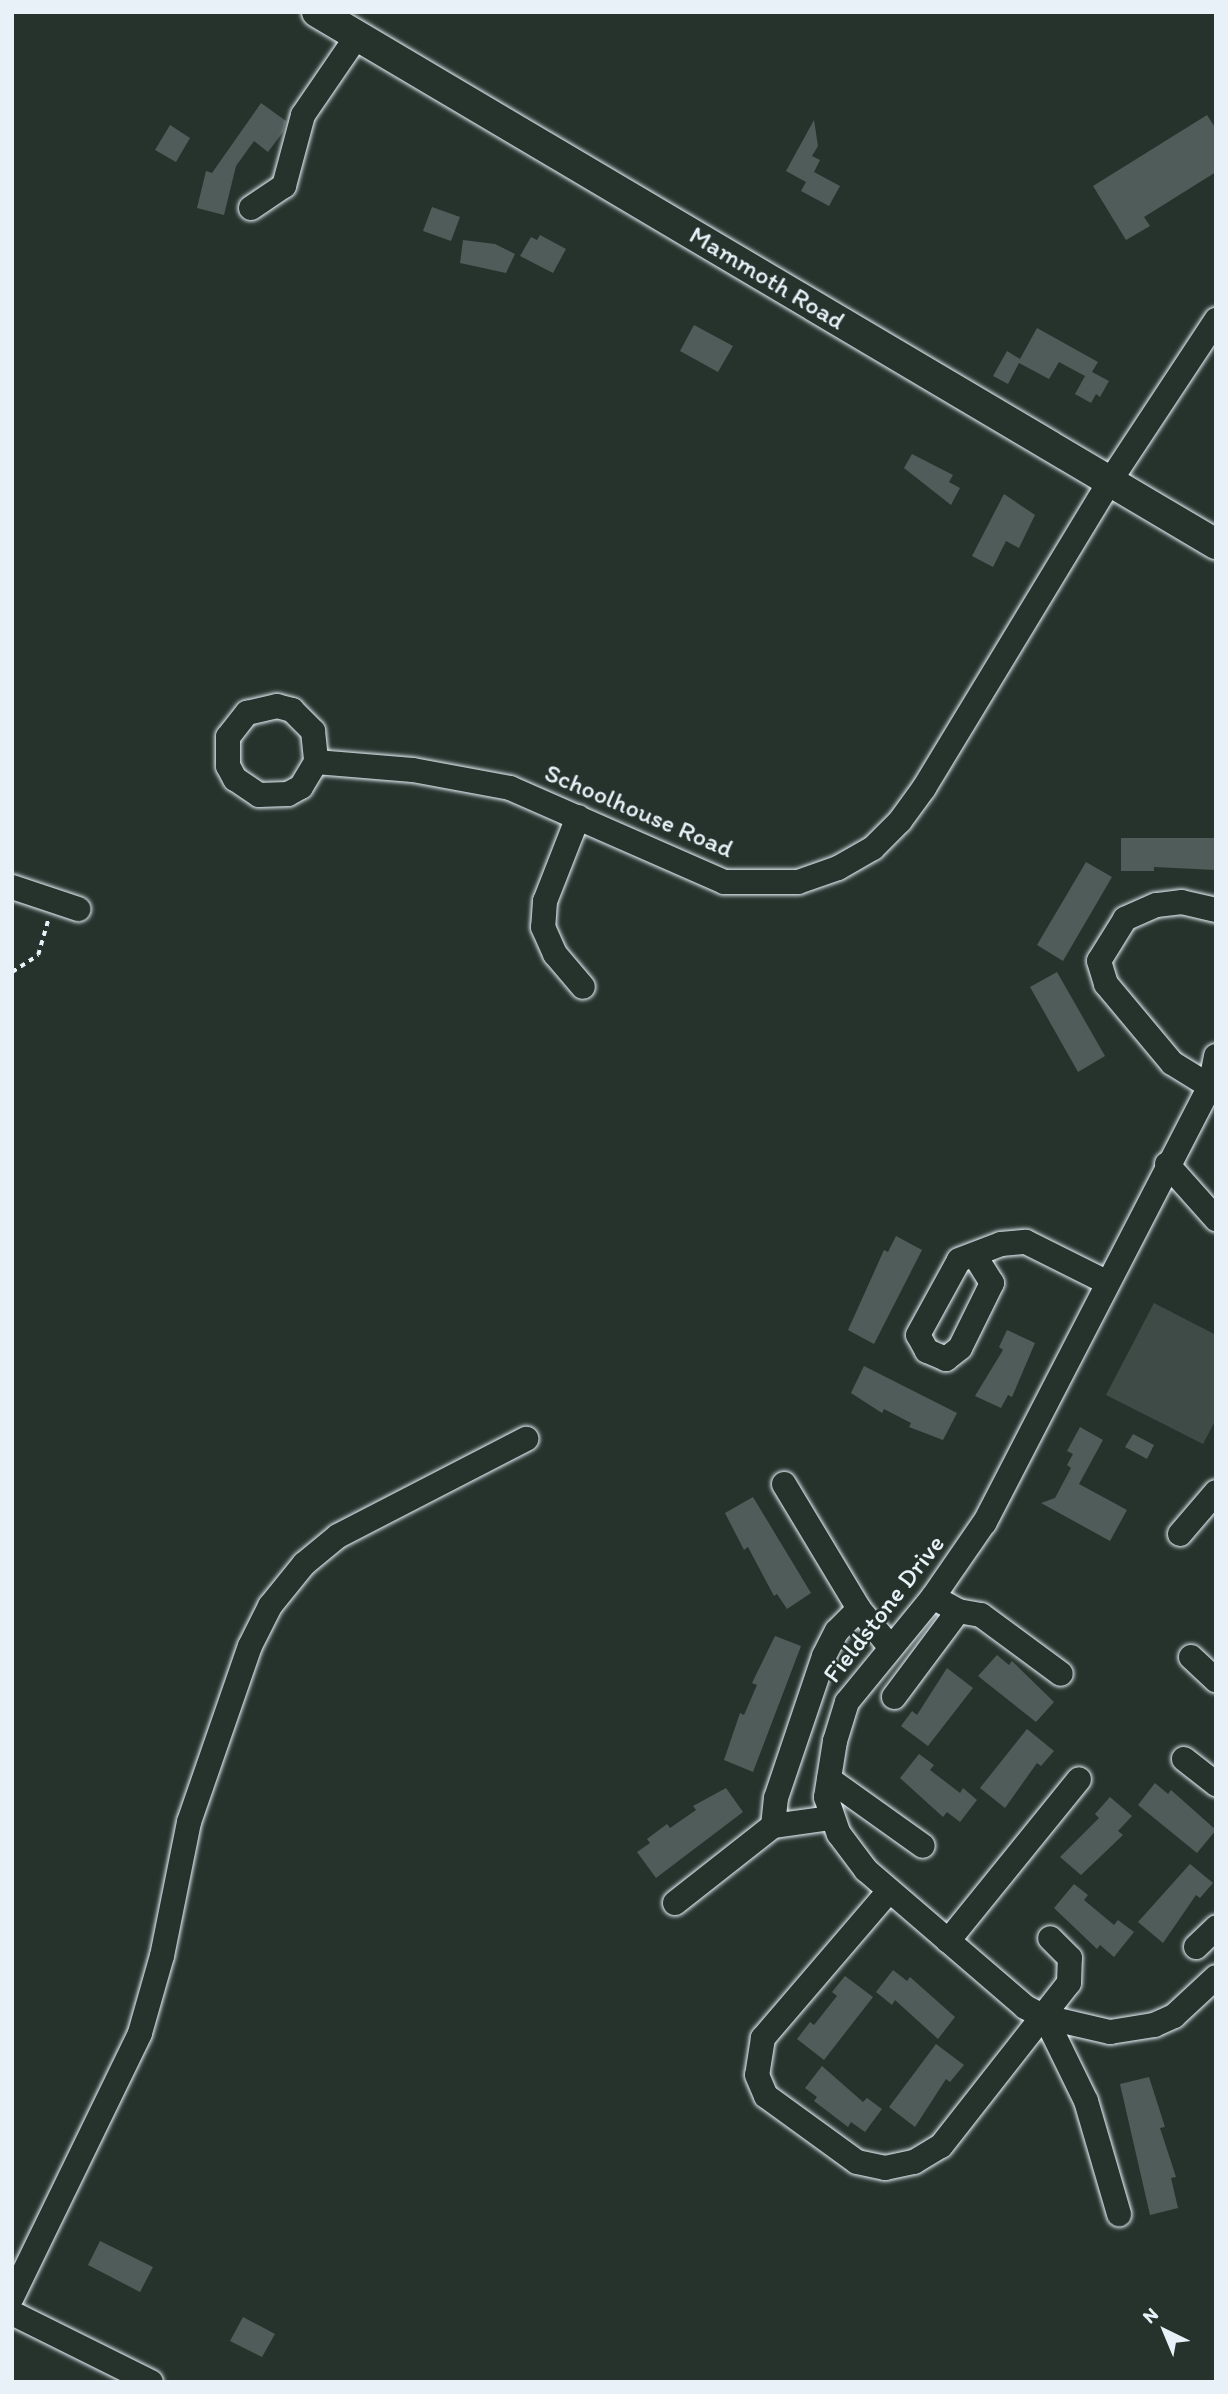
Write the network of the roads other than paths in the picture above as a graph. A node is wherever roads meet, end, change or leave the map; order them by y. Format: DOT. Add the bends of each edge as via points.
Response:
graph roads {
  1 [pos="317,12"];
  2 [pos="357,36"];
  3 [pos="251,208"];
  4 [pos="1216,320"];
  5 [pos="1110,481"];
  6 [pos="1216,544"];
  7 [pos="316,762"];
  8 [pos="578,817"];
  9 [pos="12,887"];
  10 [pos="78,909"];
  11 [pos="1216,910"];
  12 [pos="583,987"];
  13 [pos="1216,1056"];
  14 [pos="1214,1086"];
  15 [pos="1167,1164"];
  16 [pos="1216,1219"];
  17 [pos="975,1256"];
  18 [pos="1106,1282"];
  19 [pos="526,1439"];
  20 [pos="784,1484"];
  21 [pos="1216,1492"];
  22 [pos="1180,1534"];
  23 [pos="933,1597"];
  24 [pos="859,1609"];
  25 [pos="958,1611"];
  26 [pos="891,1648"];
  27 [pos="1191,1657"];
  28 [pos="1061,1674"];
  29 [pos="1216,1680"];
  30 [pos="894,1697"];
  31 [pos="1184,1759"];
  32 [pos="829,1779"];
  33 [pos="1079,1779"];
  34 [pos="1216,1784"];
  35 [pos="831,1818"];
  36 [pos="773,1826"];
  37 [pos="923,1846"];
  38 [pos="889,1891"];
  39 [pos="675,1903"];
  40 [pos="1216,1928"];
  41 [pos="1050,1938"];
  42 [pos="948,1941"];
  43 [pos="1196,1947"];
  44 [pos="1216,1977"];
  45 [pos="1045,2018"];
  46 [pos="1119,2214"];
  47 [pos="12,2297"];
  48 [pos="12,2314"];
  49 [pos="151,2382"];
  1 -- 2 [label="main road, Mammoth Road"];
  2 -- 3 [label="street" via="303,115 284,186"];
  2 -- 5 [label="main road, Mammoth Road"];
  4 -- 5 [label="street, Schoolhouse Road"];
  5 -- 6 [label="main road, Mammoth Road"];
  5 -- 8 [label="street, Schoolhouse Road" via="924,788 873,848 838,868 798,882 723,882"];
  7 -- 8 [label="street, Schoolhouse Road" via="474,780 510,788"];
  8 -- 12 [label="street" via="545,901 543,927 555,954"];
  9 -- 10 [label="street"];
  11 -- 14 [label="street" via="1182,902 1156,905 1125,919 1100,961 1106,984 1171,1063"];
  13 -- 14 [label="street, Fieldstone Drive"];
  14 -- 15 [label="street, Fieldstone Drive"];
  15 -- 16 [label="street"];
  15 -- 18 [label="street, Fieldstone Drive"];
  17 -- 18 [label="street" via="1001,1244 1026,1242"];
  18 -- 23 [label="street, Fieldstone Drive" via="984,1523"];
  19 -- 47 [label="street" via="338,1536 304,1564 270,1606 250,1646 188,1822 162,1956 140,2033"];
  20 -- 24 [label="street"];
  21 -- 22 [label="street"];
  23 -- 25 [label="street"];
  23 -- 26 [label="street, Fieldstone Drive"];
  24 -- 26 [label="street"];
  24 -- 36 [label="street" via="837,1631 824,1656 776,1798"];
  25 -- 28 [label="street" via="981,1615"];
  25 -- 30 [label="street"];
  26 -- 32 [label="street, Fieldstone Drive" via="847,1702"];
  27 -- 29 [label="street"];
  31 -- 34 [label="street"];
  32 -- 35 [label="street, Fieldstone Drive" via="826,1797"];
  32 -- 37 [label="street"];
  33 -- 42 [label="street"];
  35 -- 36 [label="street"];
  35 -- 38 [label="street, Fieldstone Drive" via="866,1870"];
  36 -- 39 [label="street"];
  38 -- 42 [label="street, Fieldstone Drive"];
  38 -- 45 [label="street" via="764,2038 757,2075 766,2096 857,2162 885,2168 914,2162 941,2146"];
  40 -- 43 [label="street"];
  41 -- 45 [label="street" via="1070,1958 1069,1983"];
  42 -- 45 [label="street, Fieldstone Drive"];
  44 -- 45 [label="street, Fieldstone Drive" via="1174,2015 1154,2025 1110,2032"];
  45 -- 46 [label="street" via="1086,2101"];
  48 -- 49 [label="street"];
}
